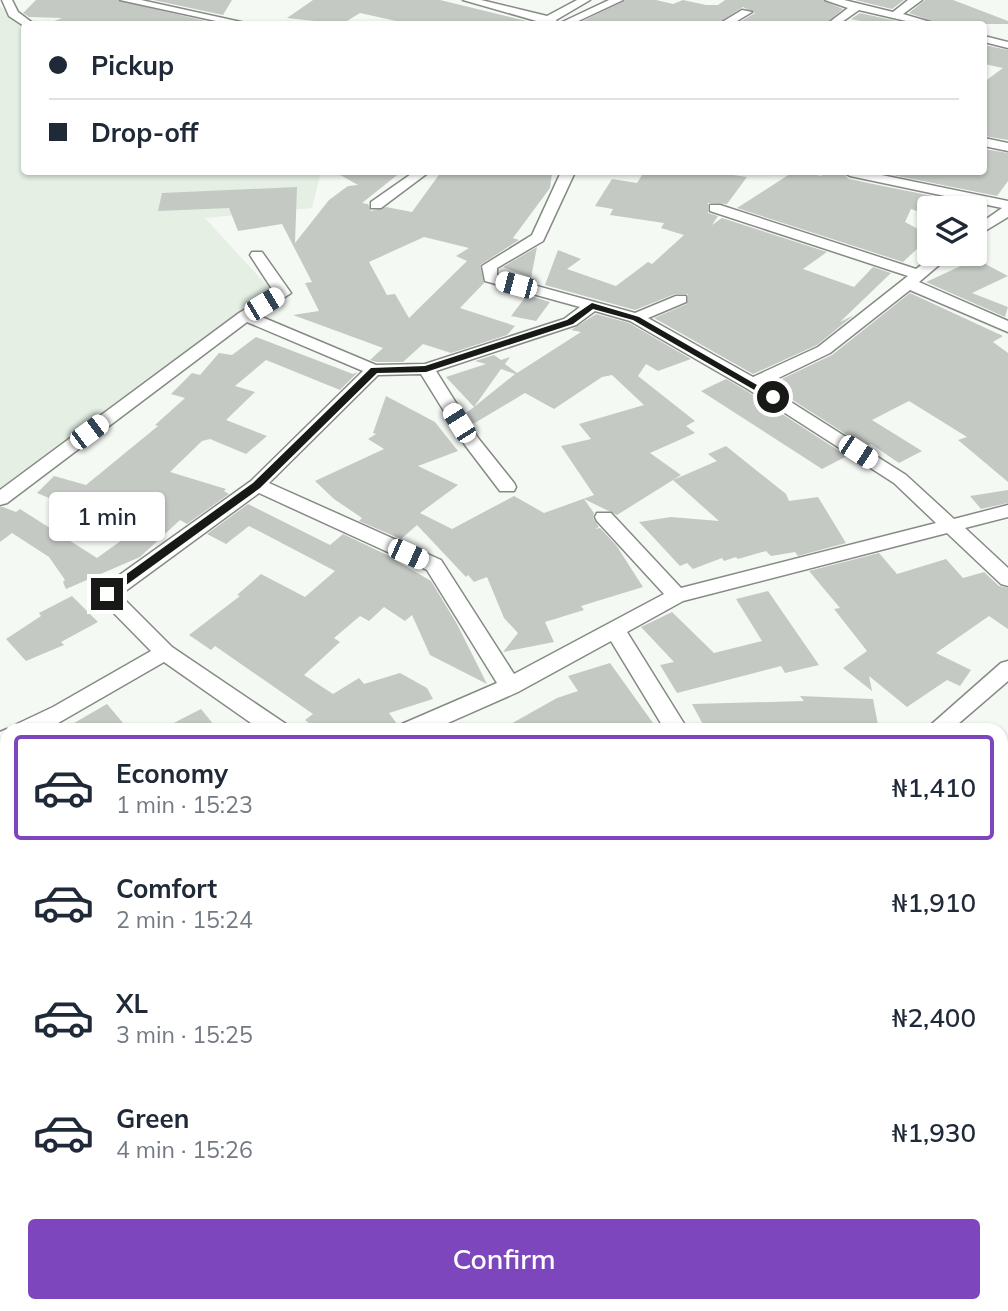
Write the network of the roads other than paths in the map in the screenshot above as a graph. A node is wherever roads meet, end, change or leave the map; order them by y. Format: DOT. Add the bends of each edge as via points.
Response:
graph roads {
  1 [pos="7,0"];
  2 [pos="125,0"];
  3 [pos="468,0"];
  4 [pos="584,0"];
  5 [pos="830,0"];
  6 [pos="917,0"];
  7 [pos="611,1"];
  8 [pos="858,6"];
  9 [pos="746,12"];
  10 [pos="896,15"];
  11 [pos="581,19"];
  12 [pos="24,21"];
  13 [pos="229,21"];
  14 [pos="547,21"];
  15 [pos="552,21"];
  16 [pos="574,21"];
  17 [pos="590,21"];
  18 [pos="730,21"];
  19 [pos="836,21"];
  20 [pos="919,21"];
  21 [pos="987,40"];
  22 [pos="1008,45"];
  23 [pos="987,143"];
  24 [pos="1008,147"];
  25 [pos="418,175"];
  26 [pos="567,175"];
  27 [pos="862,175"];
  28 [pos="376,205"];
  29 [pos="715,208"];
  30 [pos="1006,211"];
  31 [pos="987,224"];
  32 [pos="257,255"];
  33 [pos="929,266"];
  34 [pos="911,279"];
  35 [pos="681,299"];
  36 [pos="592,306"];
  37 [pos="245,316"];
  38 [pos="636,318"];
  39 [pos="1008,327"];
  40 [pos="426,369"];
  41 [pos="374,370"];
  42 [pos="752,384"];
  43 [pos="257,485"];
  44 [pos="507,487"];
  45 [pos="0,499"];
  46 [pos="1008,511"];
  47 [pos="604,517"];
  48 [pos="954,526"];
  49 [pos="1008,579"];
  50 [pos="677,596"];
  51 [pos="614,629"];
  52 [pos="165,652"];
  53 [pos="1008,669"];
  54 [pos="510,686"];
  55 [pos="39,723"];
  56 [pos="268,723"];
  57 [pos="426,723"];
  58 [pos="673,723"];
  59 [pos="944,723"];
  1 -- 12 [label="street" via="13,14"];
  2 -- 13 [label="street"];
  3 -- 14 [label="street"];
  4 -- 15 [label="street"];
  5 -- 8 [label="street"];
  6 -- 10 [label="street"];
  7 -- 11 [label="street"];
  8 -- 10 [label="street"];
  8 -- 19 [label="street"];
  9 -- 18 [label="street"];
  10 -- 20 [label="street"];
  11 -- 16 [label="street"];
  11 -- 17 [label="street"];
  21 -- 22 [label="street"];
  23 -- 24 [label="street"];
  25 -- 28 [label="street"];
  26 -- 36 [label="street" via="538,238 489,266 490,278"];
  27 -- 30 [label="street"];
  29 -- 34 [label="street"];
  30 -- 31 [label="street"];
  32 -- 37 [label="street" via="283,293"];
  33 -- 34 [label="street"];
  34 -- 39 [label="street"];
  34 -- 42 [label="street" via="824,350"];
  35 -- 38 [label="street"];
  36 -- 38 [label="street"];
  36 -- 40 [label="street" via="570,322"];
  37 -- 41 [label="street"];
  37 -- 45 [label="street"];
  38 -- 42 [label="street"];
  40 -- 41 [label="street"];
  40 -- 44 [label="street" via="471,441"];
  41 -- 43 [label="street"];
  42 -- 48 [label="street" via="900,479"];
  43 -- 52 [label="street" via="107,594"];
  43 -- 54 [label="street" via="434,565"];
  46 -- 48 [label="street"];
  47 -- 50 [label="street"];
  48 -- 49 [label="street"];
  48 -- 50 [label="street"];
  50 -- 51 [label="street"];
  51 -- 54 [label="street"];
  51 -- 58 [label="street"];
  52 -- 55 [label="street"];
  52 -- 56 [label="street"];
  53 -- 59 [label="street"];
  54 -- 57 [label="street"];
}
